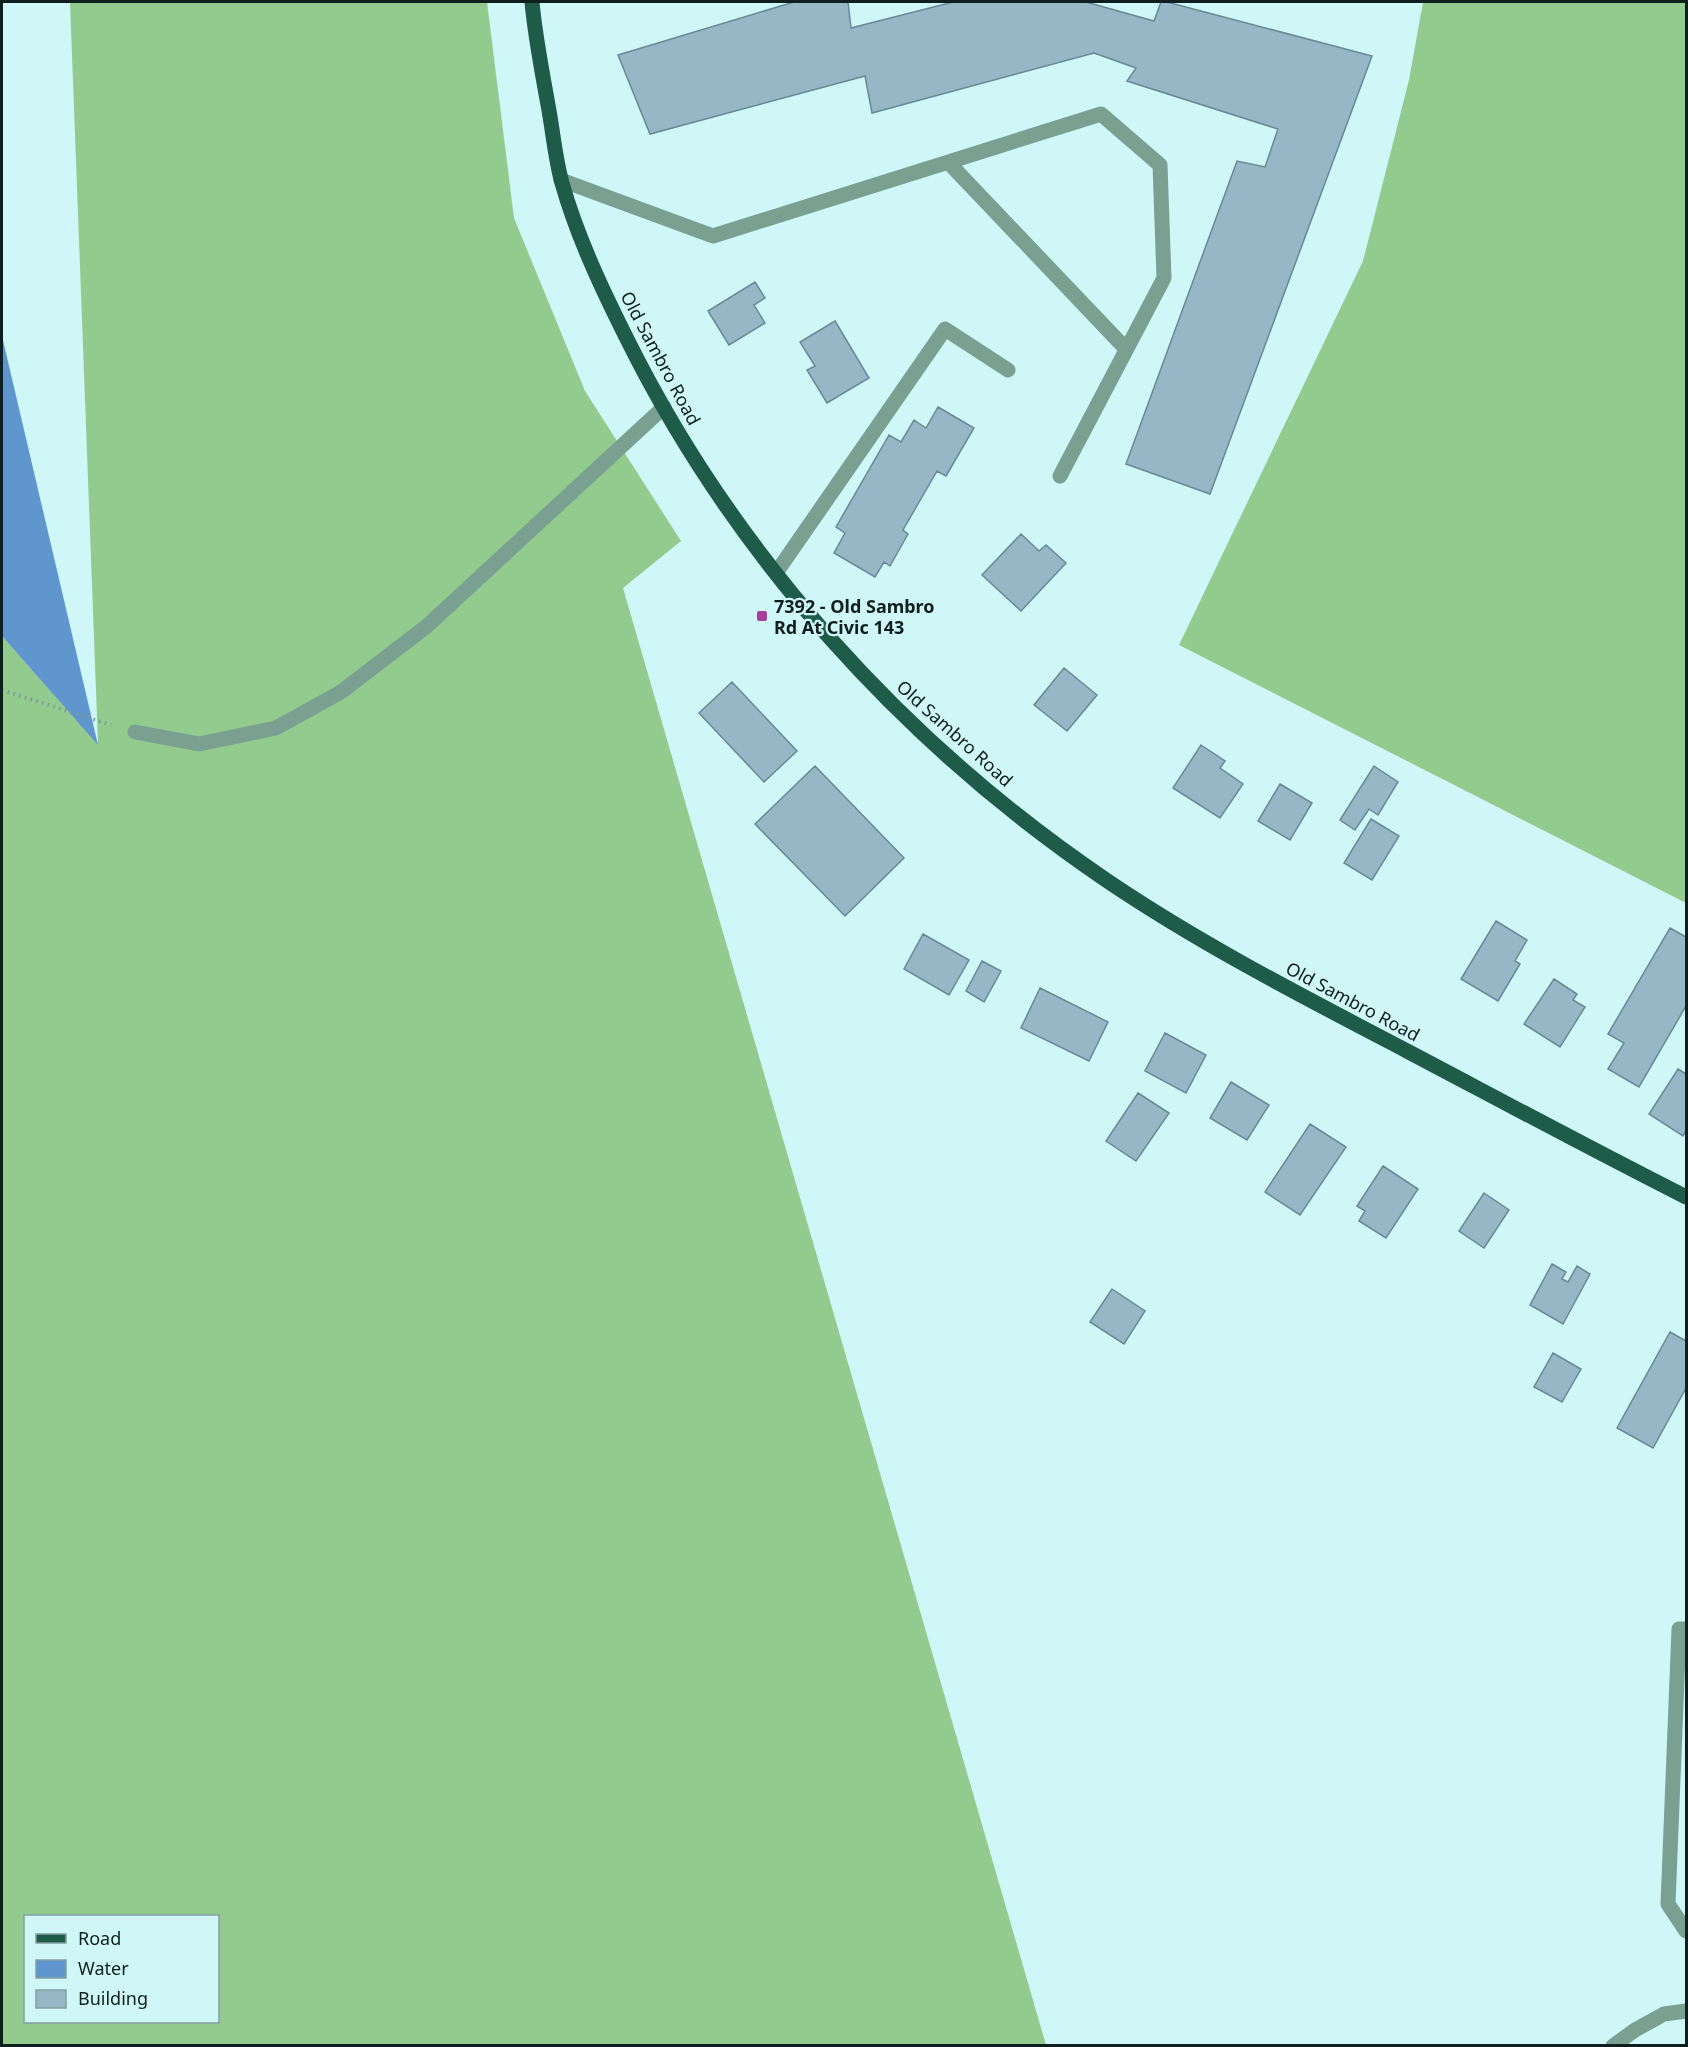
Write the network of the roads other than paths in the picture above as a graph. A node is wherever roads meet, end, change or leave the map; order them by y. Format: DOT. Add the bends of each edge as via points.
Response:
graph roads {
  1 [pos="532,2"];
  2 [pos="948,162"];
  3 [pos="561,180"];
  4 [pos="1126,349"];
  5 [pos="1008,370"];
  6 [pos="664,407"];
  7 [pos="1060,476"];
  8 [pos="776,573"];
  9 [pos="135,732"];
  10 [pos="1686,1197"];
  11 [pos="1686,1629"];
  12 [pos="1686,1931"];
  13 [pos="1686,2011"];
  14 [pos="1613,2046"];
  1 -- 3 [label="main road, Old Sambro Road"];
  2 -- 3 [label="lane" via="713,236"];
  2 -- 4 [label="lane"];
  2 -- 4 [label="lane" via="1101,114 1160,165 1164,278"];
  3 -- 6 [label="main road, Old Sambro Road" via="606,298"];
  4 -- 7 [label="lane"];
  5 -- 8 [label="lane" via="945,329"];
  6 -- 8 [label="main road, Old Sambro Road" via="715,490"];
  6 -- 9 [label="lane" via="427,626 341,692 276,728 199,744"];
  8 -- 10 [label="main road, Old Sambro Road" via="851,662 903,714 965,771 1107,880 1176,925 1291,990"];
  11 -- 12 [label="lane" via="1679,1629 1668,1904"];
  13 -- 14 [label="lane" via="1664,2014"];
}
